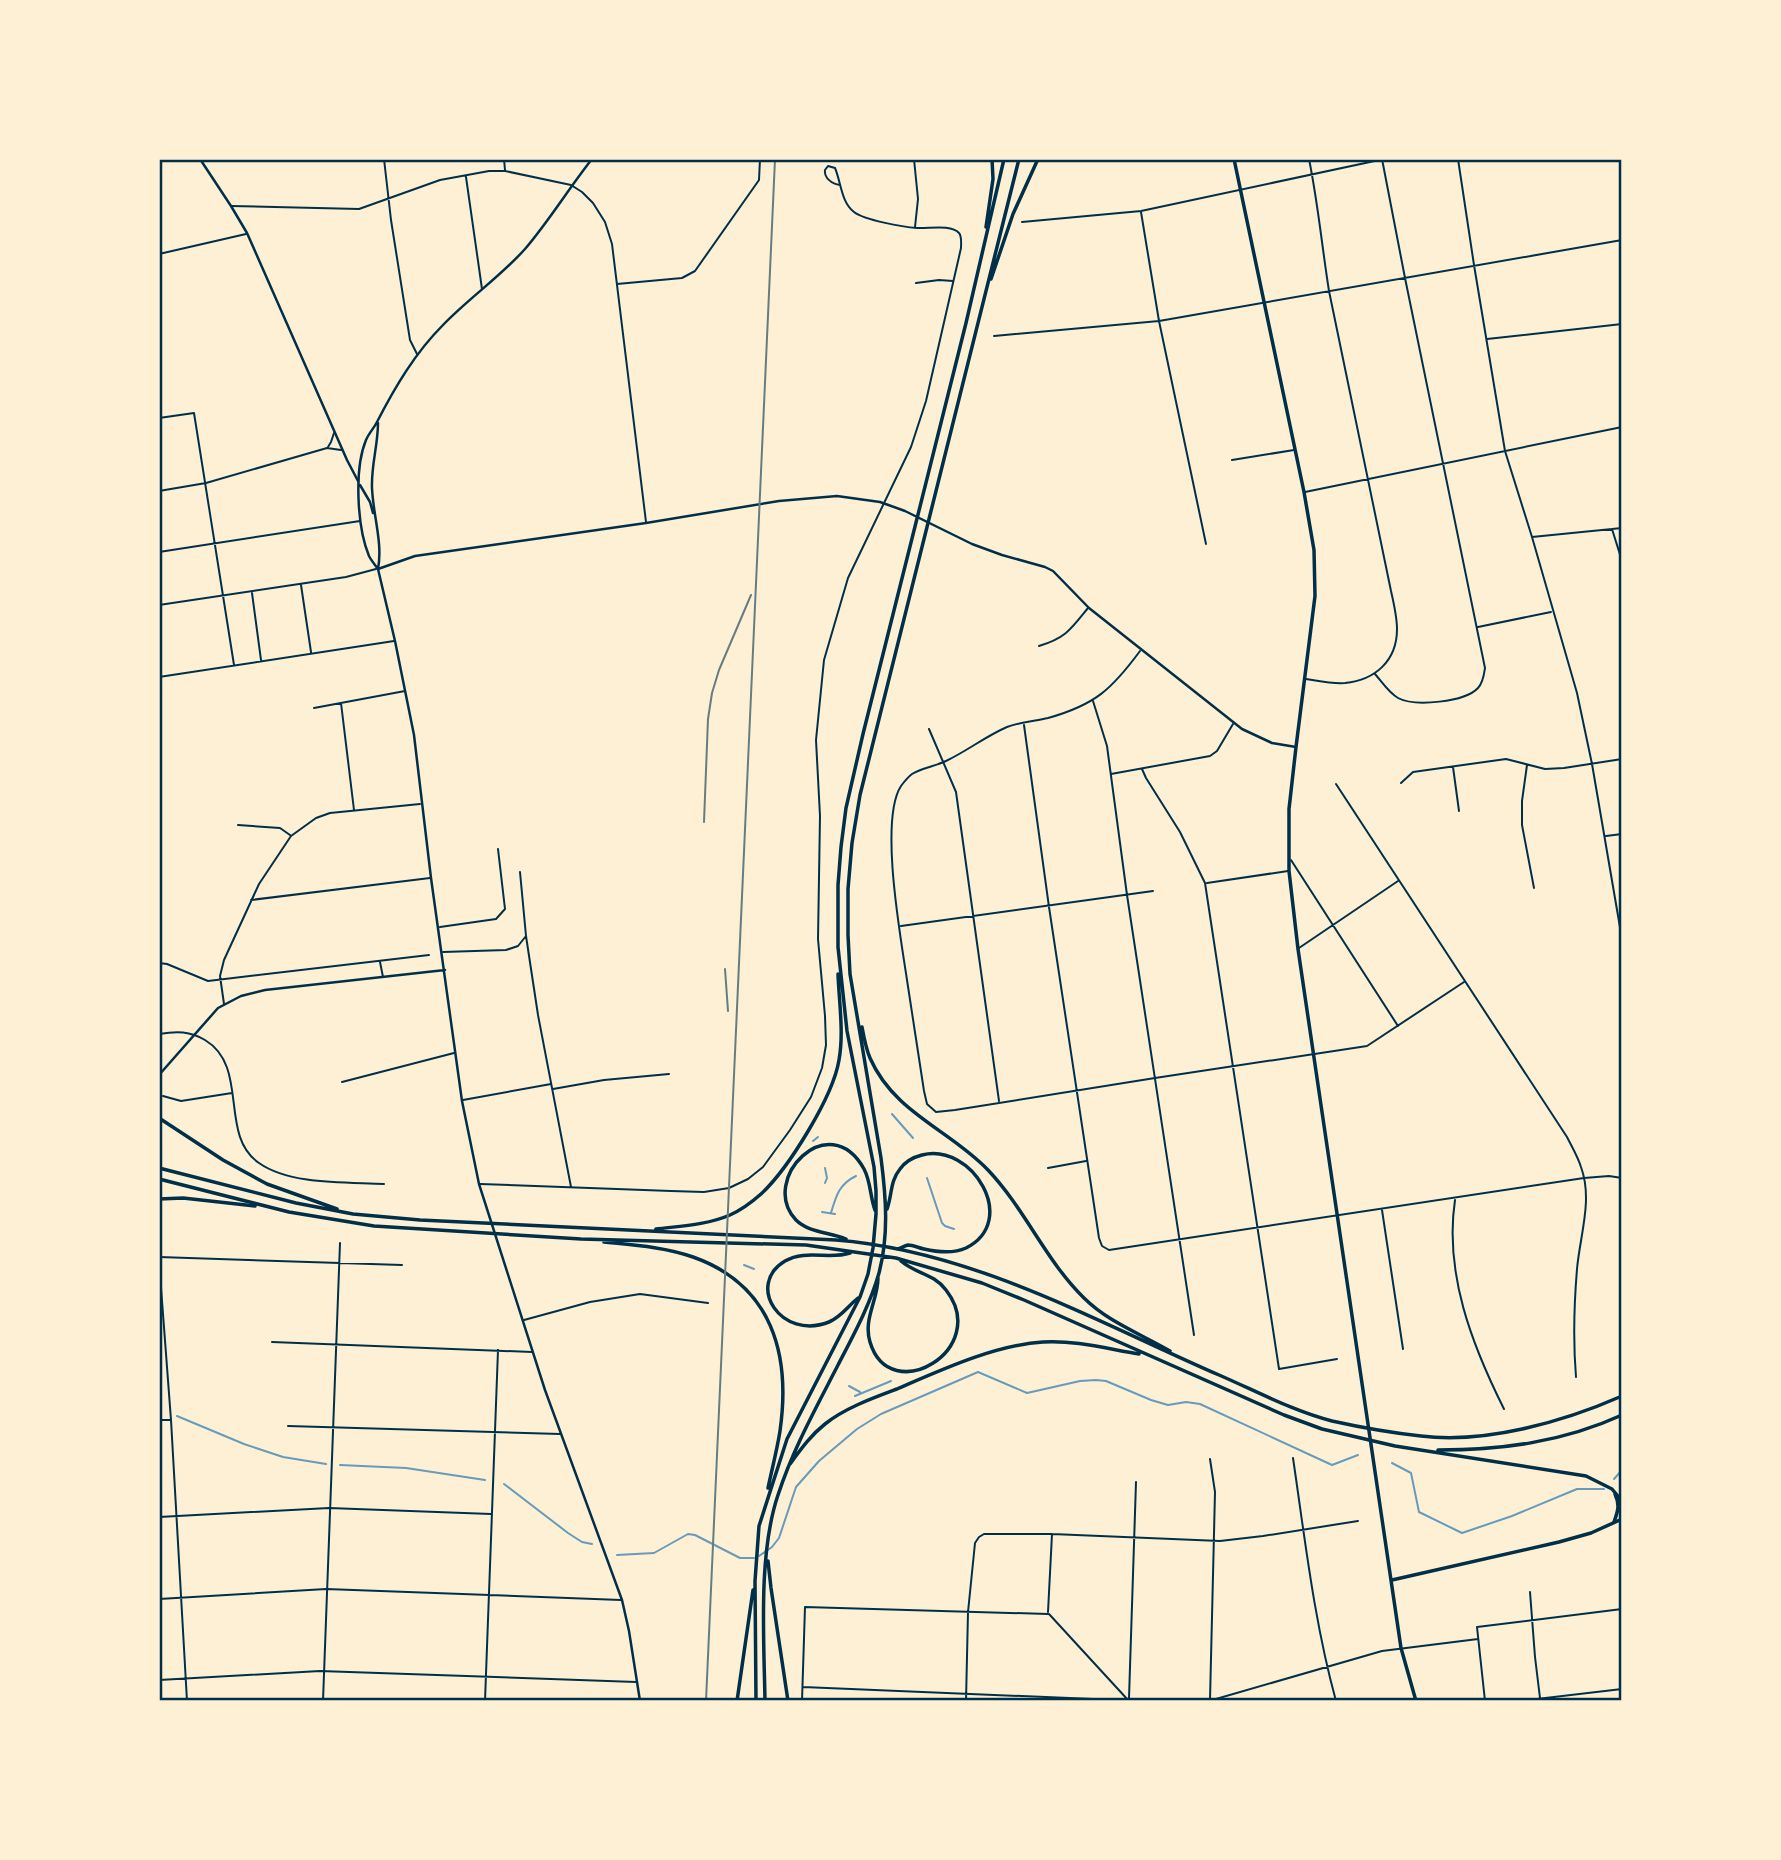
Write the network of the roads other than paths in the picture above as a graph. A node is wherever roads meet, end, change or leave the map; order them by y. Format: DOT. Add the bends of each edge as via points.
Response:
graph roads {
  1 [pos="200,159"];
  2 [pos="384,159"];
  3 [pos="504,159"];
  4 [pos="592,159"];
  5 [pos="760,159"];
  6 [pos="914,159"];
  7 [pos="992,159"];
  8 [pos="1004,159"];
  9 [pos="1019,159"];
  10 [pos="1038,159"];
  11 [pos="1234,159"];
  12 [pos="1309,159"];
  13 [pos="1383,159"];
  14 [pos="1458,159"];
  15 [pos="505,172"];
  16 [pos="1312,174"];
  17 [pos="466,175"];
  18 [pos="571,184"];
  19 [pos="840,185"];
  20 [pos="1241,190"];
  21 [pos="389,198"];
  22 [pos="231,206"];
  23 [pos="1141,211"];
  24 [pos="1022,222"];
  25 [pos="915,228"];
  26 [pos="247,233"];
  27 [pos="1622,240"];
  28 [pos="159,254"];
  29 [pos="1474,265"];
  30 [pos="1405,278"];
  31 [pos="954,281"];
  32 [pos="916,283"];
  33 [pos="616,284"];
  34 [pos="482,290"];
  35 [pos="1329,291"];
  36 [pos="1264,301"];
  37 [pos="982,308"];
  38 [pos="1158,321"];
  39 [pos="967,323"];
  40 [pos="1622,324"];
  41 [pos="994,336"];
  42 [pos="1487,339"];
  43 [pos="417,355"];
  44 [pos="159,418"];
  45 [pos="378,421"];
  46 [pos="1622,427"];
  47 [pos="334,429"];
  48 [pos="327,448"];
  49 [pos="342,450"];
  50 [pos="1295,450"];
  51 [pos="1505,451"];
  52 [pos="1232,460"];
  53 [pos="1443,464"];
  54 [pos="1368,480"];
  55 [pos="206,483"];
  56 [pos="359,484"];
  57 [pos="159,491"];
  58 [pos="1304,492"];
  59 [pos="885,504"];
  60 [pos="375,520"];
  61 [pos="361,521"];
  62 [pos="646,523"];
  63 [pos="1622,528"];
  64 [pos="1612,529"];
  65 [pos="1532,537"];
  66 [pos="215,544"];
  67 [pos="1206,544"];
  68 [pos="159,552"];
  69 [pos="1622,561"];
  70 [pos="377,569"];
  71 [pos="301,583"];
  72 [pos="252,592"];
  73 [pos="223,596"];
  74 [pos="159,606"];
  75 [pos="1089,607"];
  76 [pos="1553,612"];
  77 [pos="1477,627"];
  78 [pos="395,641"];
  79 [pos="1039,646"];
  80 [pos="1141,650"];
  81 [pos="312,653"];
  82 [pos="261,662"];
  83 [pos="234,665"];
  84 [pos="1375,674"];
  85 [pos="159,677"];
  86 [pos="1305,679"];
  87 [pos="406,691"];
  88 [pos="1093,701"];
  89 [pos="341,703"];
  90 [pos="314,708"];
  91 [pos="1234,723"];
  92 [pos="1023,724"];
  93 [pos="929,729"];
  94 [pos="1296,747"];
  95 [pos="1622,760"];
  96 [pos="945,762"];
  97 [pos="1527,764"];
  98 [pos="1592,764"];
  99 [pos="1452,766"];
  100 [pos="1142,769"];
  101 [pos="1111,774"];
  102 [pos="1401,782"];
  103 [pos="1336,784"];
  104 [pos="421,804"];
  105 [pos="354,811"];
  106 [pos="1459,811"];
  107 [pos="238,825"];
  108 [pos="1622,834"];
  109 [pos="290,836"];
  110 [pos="1605,836"];
  111 [pos="498,849"];
  112 [pos="1289,857"];
  113 [pos="1289,871"];
  114 [pos="520,872"];
  115 [pos="431,878"];
  116 [pos="1398,881"];
  117 [pos="1205,883"];
  118 [pos="1534,888"];
  119 [pos="1153,891"];
  120 [pos="1127,895"];
  121 [pos="251,900"];
  122 [pos="1049,907"];
  123 [pos="973,917"];
  124 [pos="1332,925"];
  125 [pos="899,926"];
  126 [pos="439,927"];
  127 [pos="1621,933"];
  128 [pos="526,936"];
  129 [pos="1622,939"];
  130 [pos="838,947"];
  131 [pos="1298,949"];
  132 [pos="442,952"];
  133 [pos="429,955"];
  134 [pos="380,961"];
  135 [pos="159,962"];
  136 [pos="445,970"];
  137 [pos="383,977"];
  138 [pos="220,981"];
  139 [pos="1464,982"];
  140 [pos="224,1004"];
  141 [pos="855,1004"];
  142 [pos="1398,1027"];
  143 [pos="159,1034"];
  144 [pos="194,1034"];
  145 [pos="455,1053"];
  146 [pos="1314,1054"];
  147 [pos="1233,1066"];
  148 [pos="670,1074"];
  149 [pos="159,1076"];
  150 [pos="1155,1077"];
  151 [pos="342,1083"];
  152 [pos="552,1084"];
  153 [pos="553,1089"];
  154 [pos="1076,1090"];
  155 [pos="233,1093"];
  156 [pos="163,1096"];
  157 [pos="461,1101"];
  158 [pos="999,1102"];
  159 [pos="159,1118"];
  160 [pos="1087,1161"];
  161 [pos="159,1168"];
  162 [pos="1048,1168"];
  163 [pos="1584,1178"];
  164 [pos="1622,1178"];
  165 [pos="159,1179"];
  166 [pos="384,1184"];
  167 [pos="479,1184"];
  168 [pos="572,1188"];
  169 [pos="159,1199"];
  170 [pos="1455,1199"];
  171 [pos="267,1207"];
  172 [pos="1381,1210"];
  173 [pos="887,1212"];
  174 [pos="353,1214"];
  175 [pos="876,1214"];
  176 [pos="1338,1216"];
  177 [pos="1258,1228"];
  178 [pos="644,1230"];
  179 [pos="581,1239"];
  180 [pos="1179,1240"];
  181 [pos="851,1241"];
  182 [pos="340,1243"];
  183 [pos="897,1249"];
  184 [pos="852,1252"];
  185 [pos="159,1257"];
  186 [pos="900,1259"];
  187 [pos="159,1261"];
  188 [pos="339,1262"];
  189 [pos="402,1265"];
  190 [pos="878,1276"];
  191 [pos="860,1297"];
  192 [pos="708,1303"];
  193 [pos="523,1321"];
  194 [pos="1194,1335"];
  195 [pos="159,1338"];
  196 [pos="164,1338"];
  197 [pos="272,1342"];
  198 [pos="335,1344"];
  199 [pos="1404,1349"];
  200 [pos="498,1350"];
  201 [pos="533,1352"];
  202 [pos="1145,1355"];
  203 [pos="1337,1359"];
  204 [pos="1183,1360"];
  205 [pos="1576,1377"];
  206 [pos="1622,1396"];
  207 [pos="1504,1409"];
  208 [pos="1622,1415"];
  209 [pos="159,1420"];
  210 [pos="171,1420"];
  211 [pos="288,1426"];
  212 [pos="332,1428"];
  213 [pos="494,1432"];
  214 [pos="561,1434"];
  215 [pos="1426,1450"];
  216 [pos="1293,1458"];
  217 [pos="1210,1459"];
  218 [pos="787,1469"];
  219 [pos="1136,1482"];
  220 [pos="1612,1489"];
  221 [pos="1622,1501"];
  222 [pos="329,1508"];
  223 [pos="492,1514"];
  224 [pos="762,1514"];
  225 [pos="175,1516"];
  226 [pos="159,1517"];
  227 [pos="1622,1519"];
  228 [pos="1358,1521"];
  229 [pos="1614,1522"];
  230 [pos="1303,1530"];
  231 [pos="1052,1534"];
  232 [pos="1135,1538"];
  233 [pos="1214,1541"];
  234 [pos="767,1571"];
  235 [pos="1392,1580"];
  236 [pos="755,1581"];
  237 [pos="326,1589"];
  238 [pos="1530,1592"];
  239 [pos="489,1595"];
  240 [pos="180,1598"];
  241 [pos="159,1599"];
  242 [pos="622,1600"];
  243 [pos="1622,1609"];
  244 [pos="968,1612"];
  245 [pos="1048,1614"];
  246 [pos="1533,1619"];
  247 [pos="1478,1639"];
  248 [pos="1401,1648"];
  249 [pos="1326,1666"];
  250 [pos="324,1671"];
  251 [pos="485,1676"];
  252 [pos="185,1679"];
  253 [pos="159,1680"];
  254 [pos="637,1682"];
  255 [pos="803,1687"];
  256 [pos="1622,1689"];
  257 [pos="966,1694"];
  258 [pos="1541,1698"];
  259 [pos="187,1701"];
  260 [pos="323,1701"];
  261 [pos="485,1701"];
  262 [pos="640,1701"];
  263 [pos="737,1701"];
  264 [pos="756,1701"];
  265 [pos="765,1701"];
  266 [pos="788,1701"];
  267 [pos="803,1701"];
  268 [pos="966,1701"];
  269 [pos="1129,1701"];
  270 [pos="1141,1701"];
  271 [pos="1209,1701"];
  272 [pos="1336,1701"];
  273 [pos="1416,1701"];
  274 [pos="1485,1701"];
  275 [pos="1520,1701"];
  1 -- 22 [label="main road"];
  2 -- 21 [label="street"];
  3 -- 15 [label="street"];
  4 -- 18 [label="main road"];
  5 -- 33 [label="street" via="759,180 695,271 682,278"];
  6 -- 25 [label="street"];
  7 -- 39 [label="main road" via="983,248"];
  8 -- 39 [label="main road"];
  9 -- 37 [label="main road"];
  10 -- 37 [label="main road" via="1013,215"];
  11 -- 20 [label="main road"];
  12 -- 16 [label="street"];
  13 -- 16 [label="street"];
  13 -- 30 [label="street"];
  14 -- 29 [label="street"];
  15 -- 17 [label="street"];
  15 -- 18 [label="street"];
  16 -- 20 [label="street"];
  16 -- 35 [label="street"];
  17 -- 21 [label="street"];
  17 -- 34 [label="street"];
  18 -- 33 [label="street" via="593,203 605,222"];
  18 -- 34 [label="main road" via="526,248"];
  19 -- 19 [label="street" via="835,168 828,166 826,177"];
  19 -- 25 [label="street" via="853,212"];
  20 -- 23 [label="street"];
  20 -- 36 [label="main road"];
  21 -- 22 [label="street" via="359,209"];
  21 -- 43 [label="street" via="410,340"];
  22 -- 26 [label="main road"];
  23 -- 24 [label="street"];
  23 -- 38 [label="street"];
  25 -- 31 [label="street" via="948,228 961,236"];
  26 -- 28 [label="street"];
  26 -- 47 [label="main road"];
  27 -- 29 [label="street"];
  29 -- 30 [label="street"];
  29 -- 42 [label="street"];
  30 -- 35 [label="street"];
  30 -- 53 [label="street"];
  31 -- 32 [label="street"];
  31 -- 59 [label="street" via="926,401"];
  33 -- 62 [label="street"];
  34 -- 43 [label="main road" via="443,324"];
  35 -- 36 [label="street"];
  35 -- 54 [label="street"];
  36 -- 38 [label="street"];
  36 -- 50 [label="main road"];
  37 -- 141 [label="main road" via="860,795 848,889"];
  38 -- 41 [label="street"];
  38 -- 67 [label="street"];
  39 -- 130 [label="main road" via="846,808 838,885"];
  40 -- 42 [label="street"];
  42 -- 51 [label="street"];
  43 -- 45 [label="main road"];
  44 -- 55 [label="street" via="194,413"];
  45 -- 56 [label="main road" via="363,449"];
  45 -- 60 [label="main road" via="372,477"];
  46 -- 51 [label="street"];
  47 -- 48 [label="street"];
  47 -- 49 [label="main road"];
  48 -- 49 [label="street"];
  48 -- 55 [label="street"];
  49 -- 56 [label="main road"];
  50 -- 52 [label="street"];
  50 -- 58 [label="main road"];
  51 -- 53 [label="street"];
  51 -- 65 [label="street"];
  53 -- 54 [label="street"];
  53 -- 77 [label="street"];
  54 -- 58 [label="street"];
  54 -- 84 [label="street" via="1397,628 1390,657"];
  55 -- 57 [label="street"];
  55 -- 66 [label="street"];
  56 -- 60 [label="main road"];
  56 -- 61 [label="main road"];
  58 -- 86 [label="main road" via="1314,550 1315,596"];
  59 -- 62 [label="main road" via="850,496 807,498"];
  59 -- 75 [label="main road" via="972,544 1045,566"];
  59 -- 168 [label="street" via="848,578 822,675 816,740 818,939 826,1031 822,1068 811,1097 763,1167 729,1188 704,1192"];
  60 -- 70 [label="main road" via="380,556"];
  61 -- 66 [label="street"];
  61 -- 70 [label="main road"];
  62 -- 70 [label="main road" via="415,556"];
  63 -- 64 [label="street"];
  64 -- 65 [label="street"];
  64 -- 69 [label="street"];
  65 -- 76 [label="street"];
  66 -- 68 [label="street"];
  66 -- 73 [label="street"];
  70 -- 71 [label="street"];
  70 -- 78 [label="main road"];
  71 -- 72 [label="street"];
  71 -- 81 [label="street"];
  72 -- 73 [label="street"];
  72 -- 82 [label="street"];
  73 -- 74 [label="street"];
  73 -- 83 [label="street"];
  75 -- 79 [label="street" via="1070,630"];
  75 -- 80 [label="main road"];
  76 -- 77 [label="street"];
  76 -- 98 [label="street"];
  77 -- 84 [label="street" via="1484,675 1471,694 1411,702 1393,695"];
  78 -- 81 [label="street"];
  78 -- 87 [label="main road"];
  80 -- 88 [label="street" via="1111,687"];
  80 -- 91 [label="main road"];
  81 -- 82 [label="street"];
  82 -- 83 [label="street"];
  83 -- 85 [label="street"];
  84 -- 86 [label="street" via="1345,682"];
  86 -- 94 [label="main road"];
  87 -- 89 [label="street"];
  87 -- 104 [label="main road"];
  88 -- 92 [label="street"];
  88 -- 101 [label="street"];
  89 -- 90 [label="street"];
  89 -- 105 [label="street"];
  91 -- 94 [label="main road" via="1272,743"];
  91 -- 100 [label="street" via="1210,756"];
  92 -- 96 [label="street" via="1006,728"];
  92 -- 122 [label="street"];
  93 -- 96 [label="street"];
  94 -- 112 [label="main road"];
  95 -- 98 [label="street"];
  96 -- 123 [label="street" via="956,792"];
  96 -- 125 [label="street" via="913,773 895,796 892,857"];
  97 -- 98 [label="street" via="1545,769"];
  97 -- 99 [label="street" via="1506,760"];
  97 -- 118 [label="street" via="1522,825"];
  98 -- 110 [label="street"];
  99 -- 102 [label="street" via="1413,772"];
  99 -- 106 [label="street"];
  100 -- 101 [label="street"];
  100 -- 117 [label="street"];
  101 -- 120 [label="street"];
  103 -- 116 [label="street"];
  104 -- 105 [label="street"];
  104 -- 115 [label="main road"];
  105 -- 109 [label="street" via="317,818"];
  107 -- 109 [label="street" via="280,828"];
  108 -- 110 [label="street"];
  109 -- 121 [label="street"];
  110 -- 127 [label="street"];
  111 -- 126 [label="street" via="505,909 496,919"];
  112 -- 113 [label="main road"];
  112 -- 124 [label="street"];
  113 -- 117 [label="street"];
  113 -- 131 [label="main road"];
  114 -- 128 [label="street"];
  115 -- 121 [label="street"];
  115 -- 126 [label="main road"];
  116 -- 124 [label="street"];
  116 -- 139 [label="street"];
  117 -- 147 [label="street"];
  119 -- 120 [label="street"];
  120 -- 122 [label="street"];
  120 -- 150 [label="street"];
  121 -- 138 [label="street" via="224,960"];
  122 -- 123 [label="street"];
  122 -- 154 [label="street"];
  123 -- 125 [label="street"];
  123 -- 158 [label="street"];
  124 -- 131 [label="street"];
  124 -- 142 [label="street"];
  125 -- 158 [label="street" via="927,1104 934,1111"];
  126 -- 132 [label="main road"];
  127 -- 129 [label="street"];
  128 -- 132 [label="street" via="517,946 502,951"];
  128 -- 152 [label="street"];
  130 -- 175 [label="main road" via="847,1031 874,1167"];
  130 -- 178 [label="main road" via="839,1060 830,1089 789,1159 761,1194 729,1215"];
  131 -- 146 [label="main road"];
  132 -- 136 [label="main road"];
  133 -- 134 [label="street"];
  134 -- 137 [label="street"];
  134 -- 138 [label="street"];
  135 -- 138 [label="street" via="208,981"];
  136 -- 137 [label="main road"];
  136 -- 145 [label="main road"];
  137 -- 140 [label="main road" via="265,990"];
  138 -- 140 [label="street"];
  139 -- 142 [label="street"];
  139 -- 163 [label="street" via="1567,1137"];
  140 -- 144 [label="main road"];
  141 -- 173 [label="main road"];
  141 -- 204 [label="main road" via="869,1056 886,1086 988,1170 1083,1298"];
  142 -- 146 [label="street" via="1367,1046"];
  143 -- 144 [label="street"];
  144 -- 149 [label="main road"];
  144 -- 155 [label="street" via="223,1057"];
  145 -- 151 [label="street"];
  145 -- 157 [label="main road"];
  146 -- 147 [label="street"];
  146 -- 176 [label="main road"];
  147 -- 150 [label="street"];
  147 -- 177 [label="street"];
  148 -- 153 [label="street"];
  150 -- 154 [label="street"];
  150 -- 180 [label="street"];
  152 -- 153 [label="street"];
  152 -- 157 [label="street"];
  153 -- 168 [label="street"];
  154 -- 158 [label="street"];
  154 -- 160 [label="street"];
  155 -- 156 [label="street" via="181,1101"];
  155 -- 166 [label="street" via="242,1142 259,1164 293,1178"];
  157 -- 167 [label="main road"];
  159 -- 174 [label="main road" via="267,1184"];
  160 -- 162 [label="street"];
  160 -- 180 [label="street" via="1102,1246 1110,1250"];
  161 -- 174 [label="main road"];
  163 -- 164 [label="street"];
  163 -- 170 [label="street"];
  163 -- 205 [label="street" via="1586,1207 1573,1338"];
  165 -- 171 [label="main road"];
  167 -- 168 [label="street"];
  167 -- 193 [label="main road"];
  169 -- 171 [label="main road"];
  170 -- 172 [label="street"];
  170 -- 207 [label="street" via="1455,1276 1484,1369"];
  171 -- 179 [label="main road" via="374,1226"];
  172 -- 176 [label="street"];
  172 -- 199 [label="street"];
  173 -- 183 [label="main road" via="901,1167 929,1153 948,1156 967,1167 989,1199 986,1227 968,1246 940,1252 908,1245"];
  173 -- 190 [label="main road"];
  174 -- 178 [label="main road"];
  175 -- 181 [label="main road" via="867,1175 850,1151 825,1144 802,1156 789,1174 786,1189 792,1214 804,1226"];
  175 -- 191 [label="main road"];
  176 -- 177 [label="street"];
  176 -- 235 [label="main road"];
  177 -- 180 [label="street"];
  177 -- 203 [label="street" via="1279,1368"];
  178 -- 181 [label="main road"];
  179 -- 184 [label="main road" via="806,1245"];
  179 -- 224 [label="main road" via="654,1248 711,1264 744,1285 767,1317 780,1358 782,1385 780,1433"];
  180 -- 194 [label="street"];
  181 -- 183 [label="main road"];
  182 -- 188 [label="street"];
  183 -- 204 [label="main road" via="1028,1290"];
  184 -- 186 [label="main road"];
  184 -- 191 [label="main road" via="787,1260 773,1275 770,1298 783,1318 808,1326 836,1319"];
  185 -- 188 [label="street"];
  186 -- 190 [label="main road" via="937,1281 954,1304 953,1340 934,1364 916,1371 901,1370 888,1366 874,1353 868,1325"];
  186 -- 202 [label="main road" via="982,1283"];
  187 -- 196 [label="street"];
  188 -- 189 [label="street"];
  188 -- 198 [label="street"];
  190 -- 218 [label="main road"];
  191 -- 224 [label="main road" via="787,1439"];
  192 -- 193 [label="street" via="640,1294"];
  193 -- 201 [label="main road"];
  195 -- 196 [label="street"];
  196 -- 210 [label="street"];
  197 -- 198 [label="street"];
  198 -- 200 [label="street"];
  198 -- 212 [label="street"];
  200 -- 201 [label="street"];
  200 -- 213 [label="street"];
  201 -- 214 [label="main road"];
  202 -- 215 [label="main road" via="1322,1429"];
  202 -- 218 [label="main road" via="1059,1341 1016,1346 962,1362 861,1403 827,1422 806,1441"];
  204 -- 206 [label="main road" via="1331,1420 1423,1437 1510,1432 1553,1422"];
  208 -- 215 [label="main road" via="1563,1437 1520,1446"];
  209 -- 210 [label="street"];
  210 -- 225 [label="street"];
  211 -- 212 [label="street"];
  212 -- 213 [label="street"];
  212 -- 222 [label="street"];
  213 -- 214 [label="street"];
  213 -- 223 [label="street"];
  214 -- 242 [label="main road"];
  215 -- 220 [label="main road" via="1586,1476"];
  216 -- 230 [label="street"];
  217 -- 233 [label="street"];
  218 -- 234 [label="main road" via="774,1509"];
  219 -- 232 [label="street"];
  220 -- 221 [label="main road"];
  220 -- 229 [label="main road" via="1619,1510"];
  222 -- 223 [label="street"];
  222 -- 225 [label="street"];
  222 -- 237 [label="street"];
  223 -- 239 [label="street"];
  224 -- 236 [label="main road"];
  225 -- 226 [label="street"];
  225 -- 240 [label="street"];
  227 -- 229 [label="main road"];
  228 -- 230 [label="street"];
  229 -- 235 [label="main road" via="1559,1542"];
  230 -- 233 [label="street"];
  230 -- 249 [label="street"];
  231 -- 232 [label="street"];
  231 -- 244 [label="street" via="979,1537"];
  231 -- 245 [label="street"];
  232 -- 233 [label="street"];
  232 -- 269 [label="street"];
  233 -- 271 [label="street"];
  234 -- 265 [label="main road"];
  234 -- 266 [label="main road"];
  235 -- 248 [label="main road"];
  236 -- 263 [label="main road"];
  236 -- 264 [label="main road"];
  237 -- 239 [label="street"];
  237 -- 240 [label="street"];
  237 -- 250 [label="street"];
  238 -- 246 [label="street"];
  239 -- 242 [label="street"];
  239 -- 251 [label="street"];
  240 -- 241 [label="street"];
  240 -- 252 [label="street"];
  242 -- 254 [label="main road"];
  243 -- 246 [label="street"];
  244 -- 245 [label="street"];
  244 -- 255 [label="street" via="805,1607"];
  244 -- 257 [label="street"];
  245 -- 269 [label="street"];
  246 -- 247 [label="street" via="1477,1627"];
  246 -- 258 [label="street"];
  247 -- 248 [label="street"];
  247 -- 274 [label="street"];
  248 -- 249 [label="street"];
  248 -- 273 [label="main road"];
  249 -- 271 [label="street"];
  249 -- 272 [label="street"];
  250 -- 251 [label="street"];
  250 -- 252 [label="street"];
  250 -- 260 [label="street"];
  251 -- 254 [label="street"];
  251 -- 261 [label="street"];
  252 -- 253 [label="street"];
  252 -- 259 [label="street"];
  254 -- 262 [label="main road"];
  255 -- 257 [label="street"];
  255 -- 267 [label="street"];
  256 -- 258 [label="street"];
  257 -- 268 [label="street"];
  257 -- 269 [label="street"];
  258 -- 275 [label="street"];
  269 -- 270 [label="street"];
}
